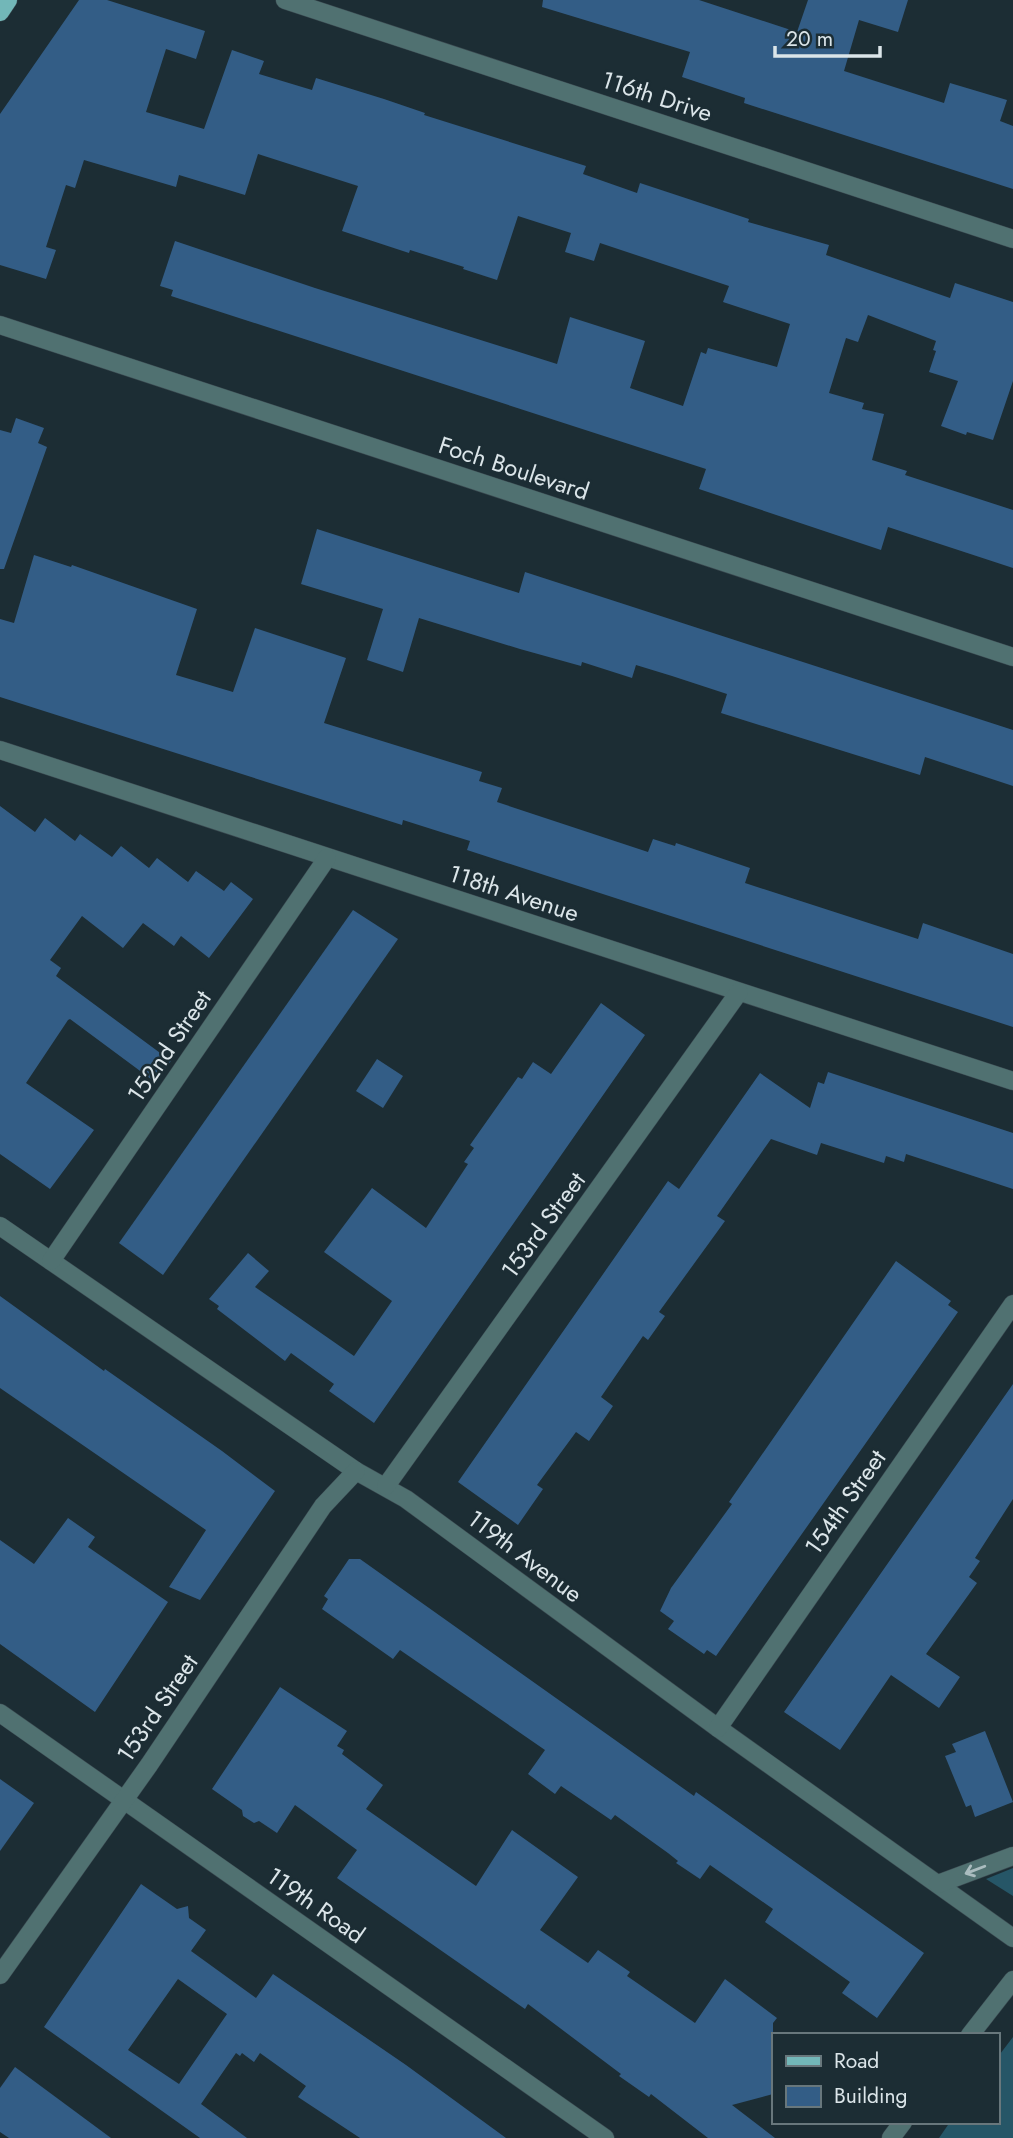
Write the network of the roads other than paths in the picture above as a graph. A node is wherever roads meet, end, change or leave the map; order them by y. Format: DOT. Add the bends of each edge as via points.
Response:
graph roads {
  1 [pos="8,0"];
  2 [pos="285,0"];
  3 [pos="0,12"];
  4 [pos="1013,239"];
  5 [pos="0,325"];
  6 [pos="1013,657"];
  7 [pos="0,750"];
  8 [pos="327,858"];
  9 [pos="740,992"];
  10 [pos="1013,1081"];
  11 [pos="0,1226"];
  12 [pos="51,1261"];
  13 [pos="1013,1304"];
  14 [pos="356,1471"];
  15 [pos="386,1486"];
  16 [pos="0,1713"];
  17 [pos="718,1728"];
  18 [pos="123,1799"];
  19 [pos="1013,1856"];
  20 [pos="938,1884"];
  21 [pos="1013,1938"];
  22 [pos="0,1975"];
  23 [pos="1013,1980"];
  24 [pos="972,2033"];
  25 [pos="605,2138"];
  1 -- 3 [label="main road"];
  2 -- 4 [label="street, 116th Drive"];
  5 -- 6 [label="street, Foch Boulevard"];
  7 -- 8 [label="street, 118th Avenue"];
  8 -- 9 [label="street, 118th Avenue"];
  8 -- 12 [label="street, 152nd Street"];
  9 -- 10 [label="street, 118th Avenue"];
  9 -- 15 [label="street, 153rd Street"];
  11 -- 12 [label="street, 119th Avenue"];
  12 -- 14 [label="street, 119th Avenue"];
  13 -- 17 [label="street, 154th Street"];
  14 -- 15 [label="street, 119th Avenue"];
  14 -- 18 [label="street, 153rd Street" via="323,1506"];
  15 -- 17 [label="street, 119th Avenue"];
  16 -- 18 [label="street, 119th Road"];
  17 -- 20 [label="street, 119th Avenue"];
  18 -- 22 [label="street, 153rd Street"];
  18 -- 25 [label="street, 119th Road"];
  19 -- 20 [label="street, one-way"];
  20 -- 21 [label="street, 119th Avenue"];
  23 -- 24 [label="street"];
}
